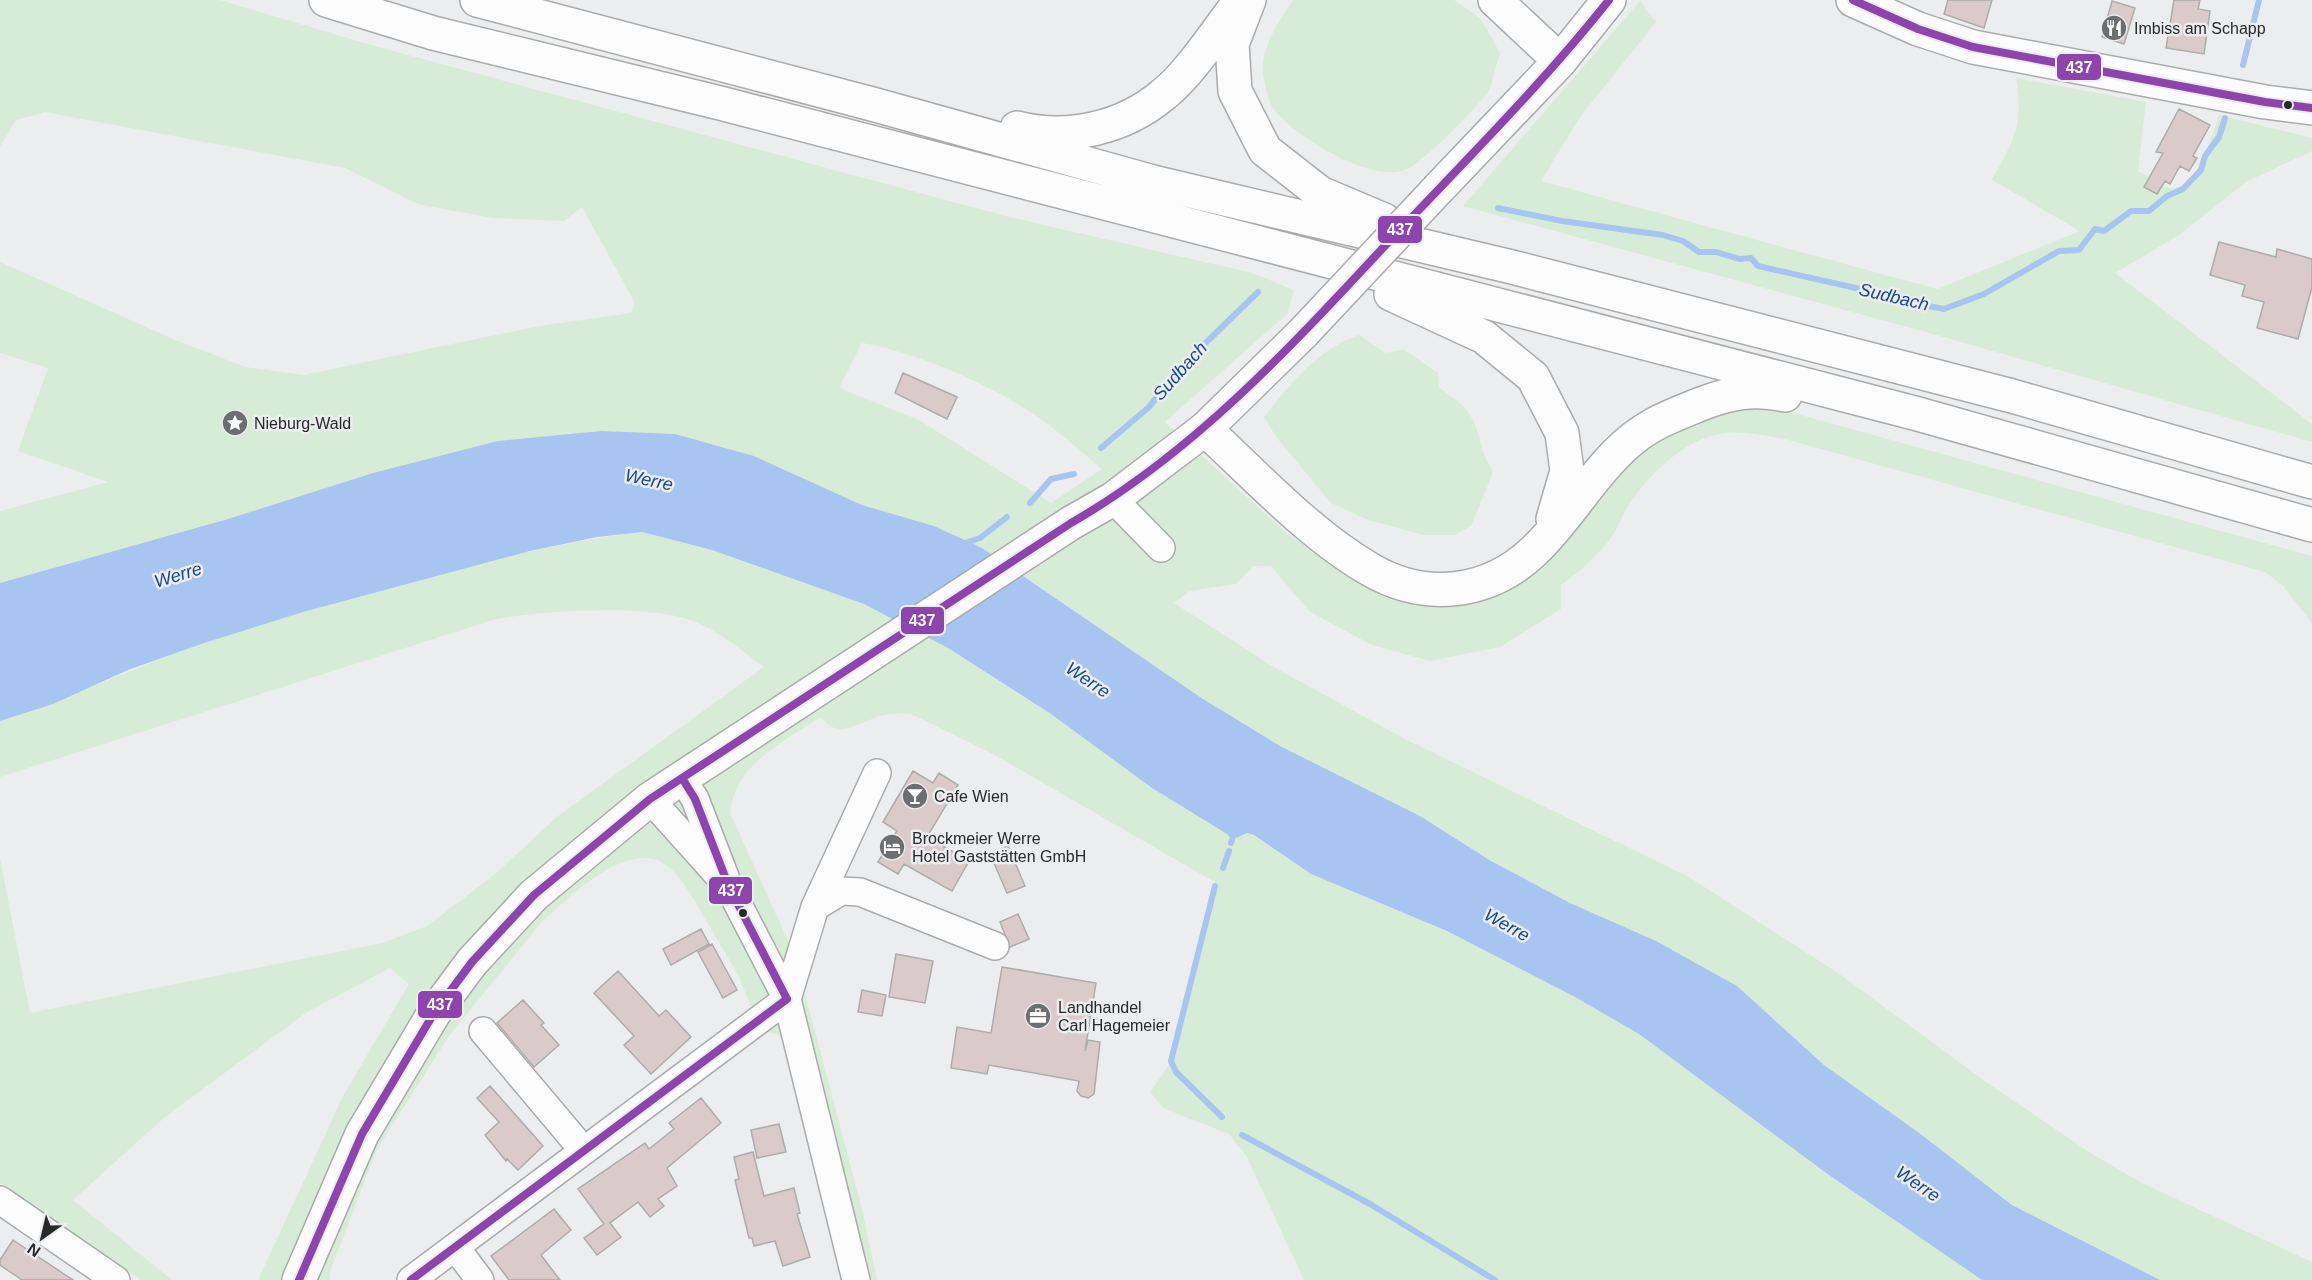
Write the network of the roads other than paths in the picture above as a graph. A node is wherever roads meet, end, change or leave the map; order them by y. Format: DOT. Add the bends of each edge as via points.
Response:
graph roads {
  1 [pos="326,0"];
  2 [pos="477,0"];
  3 [pos="1242,0"];
  4 [pos="1249,0"];
  5 [pos="1495,0"];
  6 [pos="1609,0"];
  7 [pos="1625,0"];
  8 [pos="1864,4"];
  9 [pos="1588,28"];
  10 [pos="1560,61"];
  11 [pos="872,104"];
  12 [pos="2312,108"];
  13 [pos="1310,257"];
  14 [pos="1555,278"];
  15 [pos="1918,414"];
  16 [pos="1204,429"];
  17 [pos="2312,482"];
  18 [pos="1113,499"];
  19 [pos="2312,525"];
  20 [pos="1547,538"];
  21 [pos="1161,548"];
  22 [pos="877,773"];
  23 [pos="682,778"];
  24 [pos="650,799"];
  25 [pos="729,887"];
  26 [pos="815,907"];
  27 [pos="995,946"];
  28 [pos="787,999"];
  29 [pos="483,1031"];
  30 [pos="584,1151"];
  31 [pos="0,1200"];
  32 [pos="456,1248"];
  33 [pos="116,1280"];
  34 [pos="299,1280"];
  35 [pos="411,1280"];
  36 [pos="480,1280"];
  37 [pos="856,1280"];
  1 -- 13 [label="main road" via="433,33 720,103"];
  2 -- 11 [label="main road"];
  3 -- 11 [label="main road" via="1166,93 1129,119 1076,133 1031,132 898,99"];
  4 -- 14 [label="main road" via="1232,44 1235,91 1265,150 1320,193 1381,219 1519,255"];
  5 -- 10 [label="main road"];
  6 -- 9 [label="main road"];
  7 -- 9 [label="main road"];
  8 -- 12 [label="main road" via="1918,29 1973,47"];
  9 -- 10 [label="main road"];
  10 -- 16 [label="main road, bridge" via="1303,333"];
  11 -- 14 [label="main road" via="1153,182"];
  13 -- 15 [label="main road"];
  13 -- 20 [label="main road" via="1484,337 1533,377 1562,433 1567,471"];
  14 -- 17 [label="main road" via="2012,396"];
  15 -- 19 [label="main road"];
  15 -- 20 [label="main road" via="1863,414 1766,390 1729,393 1653,423 1617,453"];
  16 -- 18 [label="main road"];
  16 -- 20 [label="main road" via="1323,536 1371,570 1409,585 1446,591 1477,585 1508,571"];
  18 -- 21 [label="street"];
  18 -- 23 [label="main road"];
  22 -- 26 [label="street"];
  23 -- 24 [label="main road"];
  23 -- 25 [label="street" via="695,799"];
  24 -- 25 [label="street"];
  24 -- 34 [label="main road" via="534,895 472,962 434,1013 362,1134"];
  25 -- 28 [label="street"];
  26 -- 27 [label="street" via="841,891 860,892"];
  26 -- 28 [label="street"];
  28 -- 30 [label="street"];
  28 -- 37 [label="street"];
  29 -- 30 [label="street"];
  30 -- 32 [label="street"];
  31 -- 33 [label="street"];
  32 -- 35 [label="street"];
  32 -- 36 [label="street"];
}
